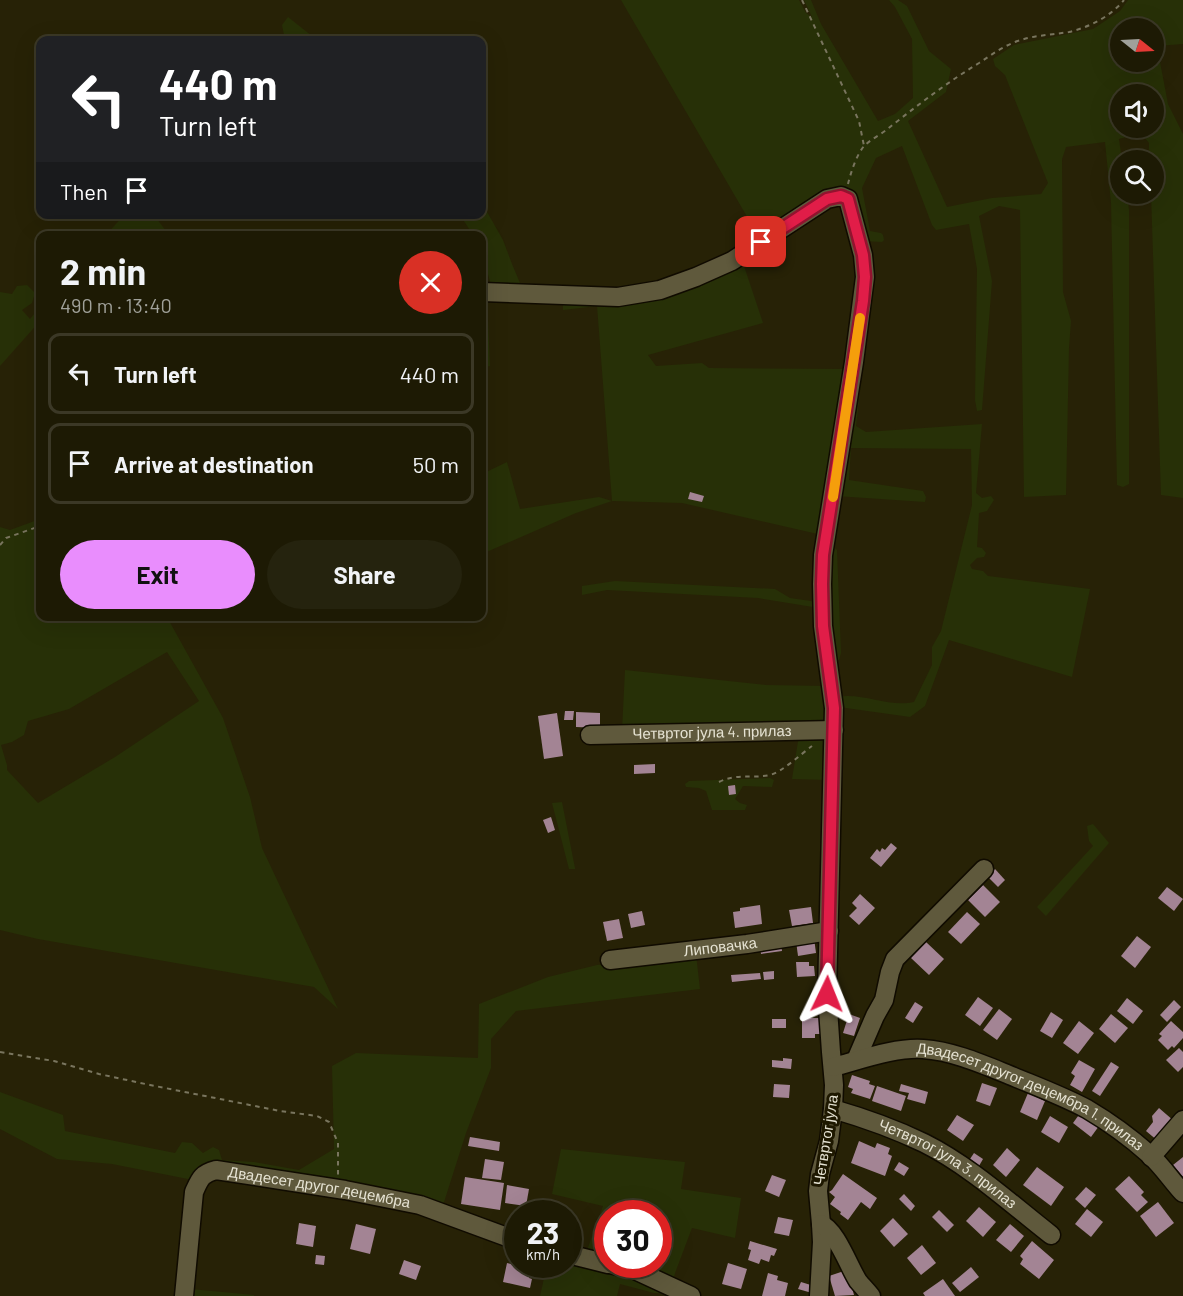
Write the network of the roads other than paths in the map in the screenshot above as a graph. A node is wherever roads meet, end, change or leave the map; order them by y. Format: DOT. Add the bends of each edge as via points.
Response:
graph roads {
  1 [pos="486,292"];
  2 [pos="834,730"];
  3 [pos="590,735"];
  4 [pos="984,869"];
  5 [pos="829,931"];
  6 [pos="610,960"];
  7 [pos="856,1060"];
  8 [pos="833,1067"];
  9 [pos="833,1108"];
  10 [pos="1183,1120"];
  11 [pos="1151,1156"];
  12 [pos="1183,1194"];
  13 [pos="821,1224"];
  14 [pos="504,1235"];
  15 [pos="1051,1235"];
  16 [pos="652,1278"];
  17 [pos="184,1296"];
  18 [pos="691,1296"];
  19 [pos="819,1296"];
  20 [pos="871,1296"];
  1 -- 2 [label="street, Четвртог јула" via="618,297 660,290 732,261 827,199 848,199 865,277 823,555 823,626"];
  2 -- 3 [label="street, Четвртог јула 4. прилаз"];
  2 -- 5 [label="street, Четвртог јула"];
  4 -- 7 [label="street" via="895,959 884,1000"];
  5 -- 6 [label="street, Липовачка"];
  5 -- 8 [label="street, Четвртог јула" via="827,994"];
  7 -- 8 [label="street, Двадесет другог децембра 1. прилаз"];
  7 -- 11 [label="street, Двадесет другог децембра 1. прилаз" via="922,1049 966,1058 1087,1109"];
  8 -- 9 [label="street, Четвртог јула"];
  9 -- 13 [label="street, Четвртог јула" via="818,1191"];
  9 -- 15 [label="street, Четвртог јула 3. прилаз" via="925,1143 975,1175"];
  10 -- 11 [label="street"];
  11 -- 12 [label="street, Двадесет другог децембра 1. прилаз"];
  13 -- 19 [label="street, Четвртог јула"];
  13 -- 20 [label="street" via="832,1233"];
  14 -- 17 [label="street, Двадесет другог децембра" via="420,1205 216,1170 206,1173 194,1192"];
  16 -- 18 [label="street"];
}
